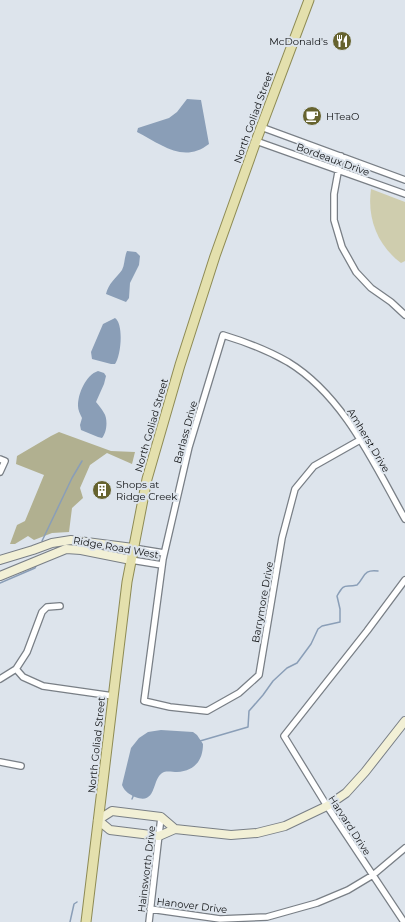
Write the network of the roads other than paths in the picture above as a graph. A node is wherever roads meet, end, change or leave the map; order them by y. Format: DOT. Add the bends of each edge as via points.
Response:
graph roads {
  1 [pos="309,0"];
  2 [pos="261,127"];
  3 [pos="256,141"];
  4 [pos="341,156"];
  5 [pos="338,170"];
  6 [pos="405,180"];
  7 [pos="405,194"];
  8 [pos="405,315"];
  9 [pos="223,335"];
  10 [pos="360,440"];
  11 [pos="2,460"];
  12 [pos="0,472"];
  13 [pos="405,519"];
  14 [pos="82,546"];
  15 [pos="133,548"];
  16 [pos="164,554"];
  17 [pos="0,560"];
  18 [pos="131,560"];
  19 [pos="162,565"];
  20 [pos="0,576"];
  21 [pos="405,580"];
  22 [pos="60,606"];
  23 [pos="16,669"];
  24 [pos="0,679"];
  25 [pos="112,696"];
  26 [pos="144,701"];
  27 [pos="405,720"];
  28 [pos="0,762"];
  29 [pos="21,766"];
  30 [pos="327,806"];
  31 [pos="161,818"];
  32 [pos="98,820"];
  33 [pos="175,829"];
  34 [pos="159,836"];
  35 [pos="405,848"];
  36 [pos="372,875"];
  37 [pos="150,909"];
  38 [pos="86,922"];
  39 [pos="148,922"];
  40 [pos="404,922"];
  1 -- 2 [label="main road, North Goliad Street"];
  2 -- 3 [label="main road, North Goliad Street"];
  2 -- 4 [label="street, Bordeaux Drive"];
  3 -- 5 [label="street, Bordeaux Drive"];
  3 -- 15 [label="main road, North Goliad Street" via="210,271 154,453"];
  4 -- 5 [label="street"];
  4 -- 6 [label="street, Bordeaux Drive"];
  5 -- 7 [label="street, Bordeaux Drive"];
  5 -- 8 [label="street" via="334,194 334,220 342,247 356,272 371,288"];
  9 -- 10 [label="street, Amherst Drive" via="258,347 294,367 316,384 339,408"];
  9 -- 16 [label="street, Barlass Drive" via="189,446"];
  10 -- 13 [label="street, Amherst Drive"];
  10 -- 26 [label="street, Barrymore Drive" via="314,466 295,489 282,538 259,675 239,693 207,711 170,708"];
  11 -- 12 [label="street"];
  14 -- 15 [label="street, Ridge Road West"];
  14 -- 17 [label="street, Ridge Road West" via="71,540 52,543"];
  14 -- 18 [label="street, Ridge Road West"];
  14 -- 20 [label="street, Ridge Road West" via="56,552"];
  15 -- 16 [label="street, Ridge Road West"];
  15 -- 18 [label="main road, North Goliad Street"];
  16 -- 19 [label="street, Barlass Drive"];
  18 -- 19 [label="street, Ridge Road West"];
  18 -- 25 [label="main road, North Goliad Street"];
  19 -- 26 [label="street, Barlass Drive"];
  21 -- 30 [label="street, Harvard Drive" via="284,736"];
  22 -- 23 [label="street" via="47,607 42,612 28,652"];
  23 -- 24 [label="street"];
  23 -- 25 [label="street" via="24,677 43,686"];
  25 -- 32 [label="main road, North Goliad Street"];
  27 -- 30 [label="street" via="346,793"];
  28 -- 29 [label="street"];
  30 -- 33 [label="street" via="285,826 257,833 232,835"];
  30 -- 36 [label="street, Harvard Drive"];
  31 -- 32 [label="street" via="112,811"];
  31 -- 33 [label="street"];
  31 -- 34 [label="street, Hainsworth Drive"];
  32 -- 34 [label="street" via="110,830"];
  32 -- 38 [label="main road, North Goliad Street"];
  33 -- 34 [label="street"];
  34 -- 37 [label="street, Hainsworth Drive"];
  35 -- 36 [label="street, Hanover Drive"];
  36 -- 37 [label="street, Hanover Drive" via="348,890 317,903 267,917 220,919"];
  36 -- 40 [label="street, Harvard Drive"];
  37 -- 39 [label="street, Hainsworth Drive"];
}
